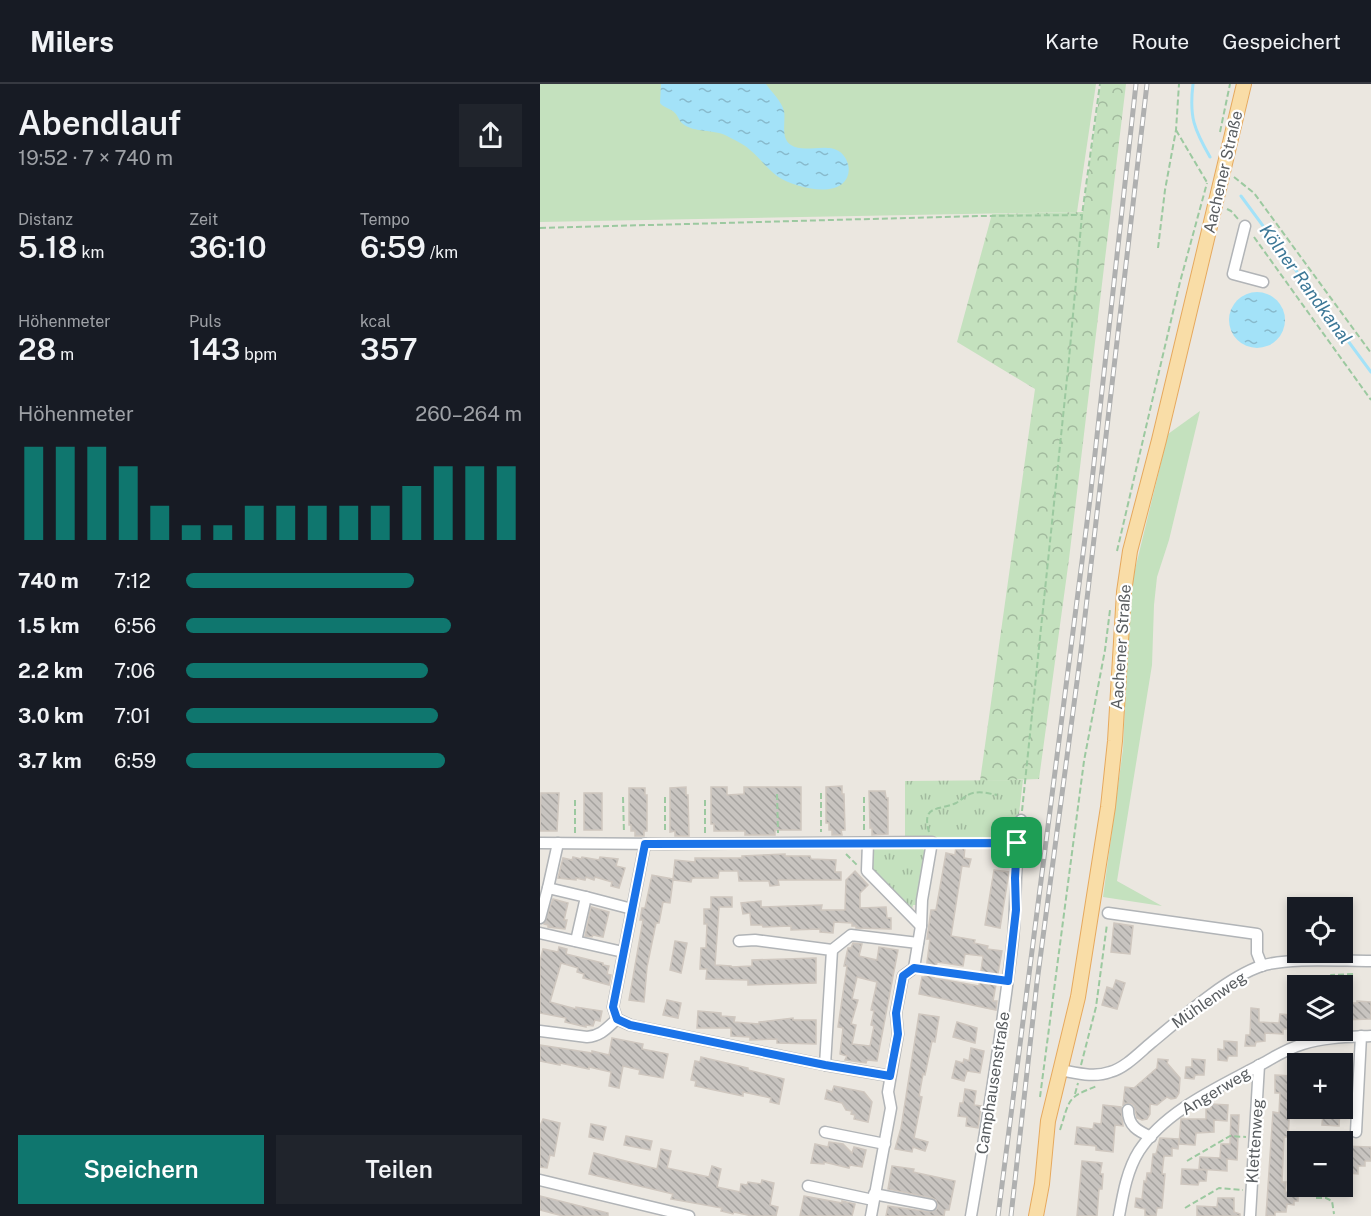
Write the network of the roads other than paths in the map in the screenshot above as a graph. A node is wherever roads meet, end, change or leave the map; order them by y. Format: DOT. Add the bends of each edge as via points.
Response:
graph roads {
  1 [pos="1244,84"];
  2 [pos="1245,226"];
  3 [pos="1263,282"];
  4 [pos="1021,820"];
  5 [pos="540,843"];
  6 [pos="558,843"];
  7 [pos="866,843"];
  8 [pos="645,844"];
  9 [pos="548,888"];
  10 [pos="586,897"];
  11 [pos="632,909"];
  12 [pos="1108,913"];
  13 [pos="540,918"];
  14 [pos="921,926"];
  15 [pos="541,936"];
  16 [pos="576,941"];
  17 [pos="739,941"];
  18 [pos="918,943"];
  19 [pos="831,950"];
  20 [pos="623,952"];
  21 [pos="1371,961"];
  22 [pos="1262,966"];
  23 [pos="617,1019"];
  24 [pos="540,1031"];
  25 [pos="1366,1036"];
  26 [pos="825,1065"];
  27 [pos="1259,1065"];
  28 [pos="1060,1070"];
  29 [pos="890,1076"];
  30 [pos="1128,1110"];
  31 [pos="825,1132"];
  32 [pos="1356,1132"];
  33 [pos="1151,1137"];
  34 [pos="885,1144"];
  35 [pos="540,1180"];
  36 [pos="808,1186"];
  37 [pos="874,1197"];
  38 [pos="931,1205"];
  39 [pos="689,1216"];
  40 [pos="871,1216"];
  41 [pos="971,1216"];
  42 [pos="1036,1216"];
  43 [pos="1119,1216"];
  44 [pos="1250,1216"];
  1 -- 28 [label="main road, Aachener Straße" via="1130,551 1108,807 1078,997"];
  2 -- 3 [label="street" via="1233,274"];
  4 -- 41 [label="street, Camphausenstraße" via="1008,981"];
  5 -- 6 [label="street"];
  6 -- 8 [label="street"];
  6 -- 9 [label="street"];
  7 -- 8 [label="street"];
  7 -- 14 [label="street" via="867,871"];
  7 -- 14 [label="street" via="931,842"];
  8 -- 11 [label="street"];
  9 -- 10 [label="street"];
  9 -- 13 [label="street"];
  10 -- 11 [label="street"];
  10 -- 16 [label="street"];
  11 -- 20 [label="street"];
  12 -- 22 [label="street" via="1257,934"];
  14 -- 18 [label="street"];
  15 -- 16 [label="street"];
  16 -- 20 [label="street"];
  17 -- 19 [label="street"];
  18 -- 19 [label="street" via="851,935"];
  18 -- 29 [label="street" via="914,968 903,976"];
  19 -- 26 [label="street"];
  20 -- 23 [label="street" via="613,1007"];
  21 -- 22 [label="street, Mühlenweg"];
  22 -- 28 [label="street, Mühlenweg" via="1209,998 1112,1072 1094,1075"];
  23 -- 24 [label="street" via="595,1037"];
  23 -- 26 [label="street" via="630,1025"];
  25 -- 27 [label="street, Angerweg" via="1301,1044"];
  25 -- 32 [label="street"];
  26 -- 29 [label="street"];
  27 -- 33 [label="street, Angerweg" via="1188,1106"];
  27 -- 44 [label="street, Klettenweg"];
  28 -- 42 [label="main road, Aachener Straße" via="1048,1121"];
  29 -- 34 [label="street" via="891,1108"];
  30 -- 33 [label="street" via="1131,1125"];
  31 -- 34 [label="street"];
  33 -- 43 [label="street, Angerweg" via="1131,1166"];
  34 -- 37 [label="street"];
  35 -- 39 [label="street"];
  36 -- 37 [label="street"];
  37 -- 38 [label="street"];
  37 -- 40 [label="street"];
}
